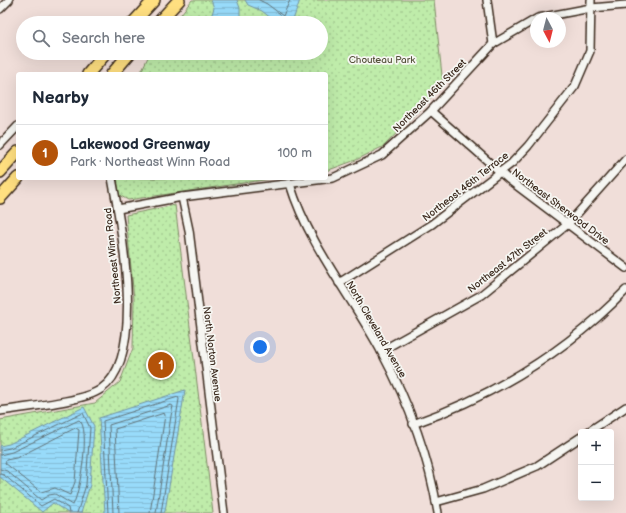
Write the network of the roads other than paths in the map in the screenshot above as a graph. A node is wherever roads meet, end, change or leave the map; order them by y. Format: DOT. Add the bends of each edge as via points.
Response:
graph roads {
  1 [pos="9,0"];
  2 [pos="154,0"];
  3 [pos="179,0"];
  4 [pos="487,0"];
  5 [pos="590,0"];
  6 [pos="626,5"];
  7 [pos="591,8"];
  8 [pos="0,9"];
  9 [pos="566,13"];
  10 [pos="139,16"];
  11 [pos="164,16"];
  12 [pos="530,23"];
  13 [pos="492,44"];
  14 [pos="100,60"];
  15 [pos="124,60"];
  16 [pos="90,72"];
  17 [pos="114,72"];
  18 [pos="431,111"];
  19 [pos="16,128"];
  20 [pos="0,145"];
  21 [pos="16,154"];
  22 [pos="626,160"];
  23 [pos="0,172"];
  24 [pos="500,173"];
  25 [pos="328,179"];
  26 [pos="16,180"];
  27 [pos="112,180"];
  28 [pos="319,180"];
  29 [pos="290,184"];
  30 [pos="182,197"];
  31 [pos="0,198"];
  32 [pos="118,209"];
  33 [pos="568,224"];
  34 [pos="626,268"];
  35 [pos="339,283"];
  36 [pos="626,290"];
  37 [pos="381,351"];
  38 [pos="626,407"];
  39 [pos="0,411"];
  40 [pos="413,424"];
  41 [pos="593,429"];
  42 [pos="578,439"];
  43 [pos="436,502"];
  44 [pos="224,513"];
  45 [pos="438,513"];
  1 -- 8 [label="street"];
  2 -- 10 [label="highway"];
  3 -- 11 [label="highway"];
  4 -- 13 [label="street"];
  5 -- 7 [label="street, Northeast 46th Terrace"];
  6 -- 7 [label="street, Northeast 46th Street"];
  7 -- 9 [label="street, Northeast 46th Street"];
  7 -- 24 [label="street, Northeast 46th Terrace" via="590,51 575,86 528,146"];
  12 -- 13 [label="street, Northeast 46th Street"];
  13 -- 18 [label="street, Northeast 46th Street"];
  14 -- 16 [label="highway"];
  15 -- 17 [label="highway"];
  18 -- 24 [label="street, Northeast Sherwood Drive"];
  18 -- 25 [label="street, Northeast 46th Street" via="382,155"];
  19 -- 20 [label="street"];
  21 -- 23 [label="highway"];
  22 -- 33 [label="street, Northeast 47th Street"];
  24 -- 33 [label="street, Northeast Sherwood Drive"];
  24 -- 35 [label="street, Northeast 46th Terrace" via="432,224"];
  26 -- 31 [label="highway"];
  27 -- 32 [label="street, Northeast Winn Road"];
  28 -- 29 [label="street, Northeast 46th Street"];
  29 -- 30 [label="street, Northeast 46th Street"];
  29 -- 35 [label="street, North Cleveland Avenue" via="307,228"];
  30 -- 32 [label="street, Northeast 46th Street"];
  30 -- 44 [label="street, North Norton Avenue" via="189,230"];
  32 -- 39 [label="street, Northeast Winn Road" via="128,298 124,349 114,376 101,390 81,398"];
  33 -- 34 [label="street, Northeast Sherwood Drive"];
  33 -- 37 [label="street, Northeast 47th Street" via="481,295"];
  35 -- 37 [label="street, North Cleveland Avenue"];
  36 -- 40 [label="street" via="573,338 526,370 477,398"];
  37 -- 40 [label="street, North Cleveland Avenue"];
  38 -- 41 [label="street"];
  40 -- 43 [label="street, North Cleveland Avenue" via="429,471"];
  42 -- 43 [label="street" via="537,466 484,489"];
  43 -- 45 [label="street, North Cleveland Avenue"];
}
